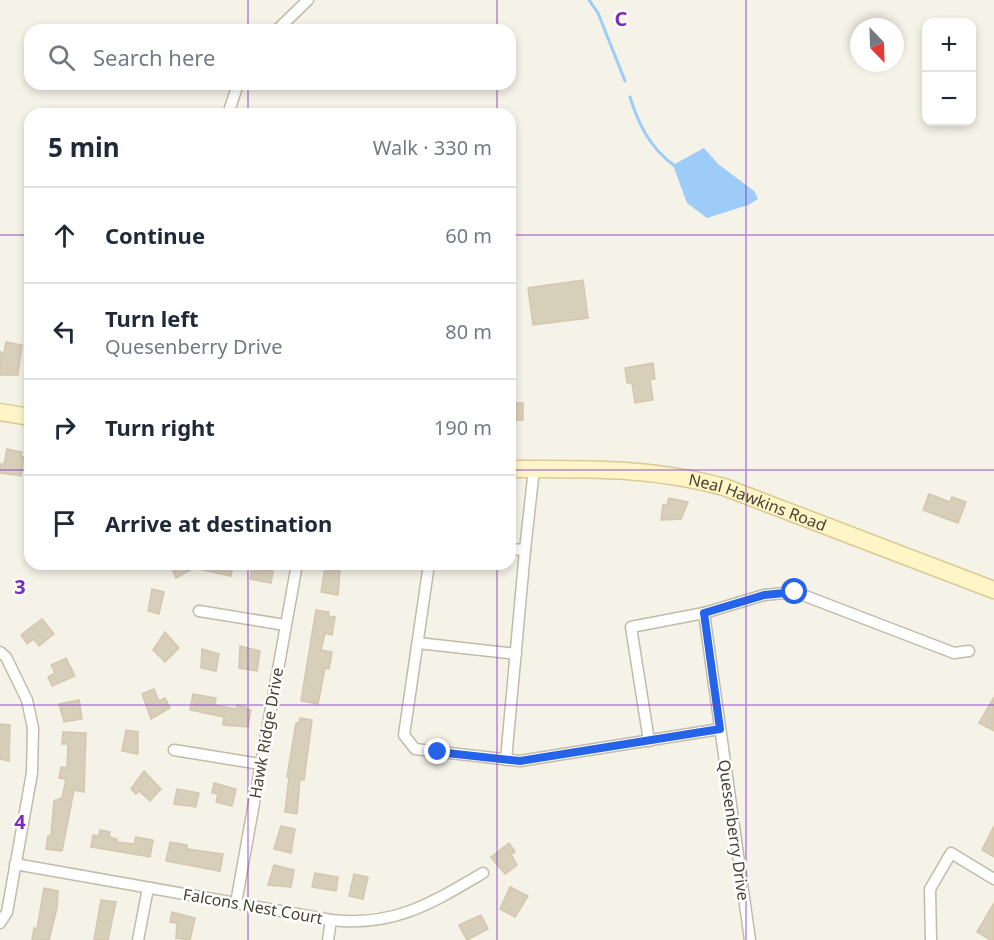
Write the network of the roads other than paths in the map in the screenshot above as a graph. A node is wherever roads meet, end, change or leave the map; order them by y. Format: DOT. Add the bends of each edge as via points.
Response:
graph roads {
  1 [pos="308,0"];
  2 [pos="283,24"];
  3 [pos="236,90"];
  4 [pos="230,108"];
  5 [pos="0,412"];
  6 [pos="24,416"];
  7 [pos="516,469"];
  8 [pos="534,469"];
  9 [pos="516,549"];
  10 [pos="525,550"];
  11 [pos="296,570"];
  12 [pos="428,570"];
  13 [pos="994,590"];
  14 [pos="199,611"];
  15 [pos="704,613"];
  16 [pos="285,625"];
  17 [pos="418,643"];
  18 [pos="969,651"];
  19 [pos="0,652"];
  20 [pos="516,654"];
  21 [pos="720,729"];
  22 [pos="649,741"];
  23 [pos="174,750"];
  24 [pos="506,760"];
  25 [pos="260,764"];
  26 [pos="15,864"];
  27 [pos="483,873"];
  28 [pos="994,879"];
  29 [pos="148,888"];
  30 [pos="236,903"];
  31 [pos="331,920"];
  32 [pos="0,923"];
  33 [pos="138,940"];
  34 [pos="328,940"];
  35 [pos="750,940"];
  36 [pos="931,940"];
  1 -- 2 [label="street"];
  3 -- 4 [label="street"];
  5 -- 6 [label="street"];
  7 -- 8 [label="street, Neal Hawkins Road"];
  8 -- 10 [label="street"];
  8 -- 13 [label="street, Neal Hawkins Road" via="637,470 724,487"];
  9 -- 10 [label="street"];
  10 -- 20 [label="street"];
  11 -- 16 [label="street, Hawk Ridge Drive"];
  12 -- 17 [label="street"];
  14 -- 16 [label="street"];
  15 -- 18 [label="street" via="764,595 795,592 954,653"];
  15 -- 21 [label="street, Quesenberry Drive"];
  15 -- 22 [label="street" via="631,627"];
  16 -- 25 [label="street, Hawk Ridge Drive"];
  17 -- 20 [label="street"];
  17 -- 24 [label="street" via="404,735 415,749"];
  19 -- 26 [label="street" via="27,700 33,728 32,773"];
  20 -- 24 [label="street"];
  21 -- 22 [label="street"];
  21 -- 35 [label="street, Quesenberry Drive"];
  22 -- 24 [label="street"];
  23 -- 25 [label="street"];
  25 -- 30 [label="street, Hawk Ridge Drive"];
  26 -- 29 [label="street, Falcons Nest Court"];
  26 -- 32 [label="street" via="7,912"];
  27 -- 31 [label="street, Falcons Nest Court" via="404,915 380,921"];
  28 -- 36 [label="street" via="951,853 930,889"];
  29 -- 30 [label="street, Falcons Nest Court"];
  29 -- 33 [label="street"];
  30 -- 31 [label="street, Falcons Nest Court"];
  31 -- 34 [label="street"];
}
